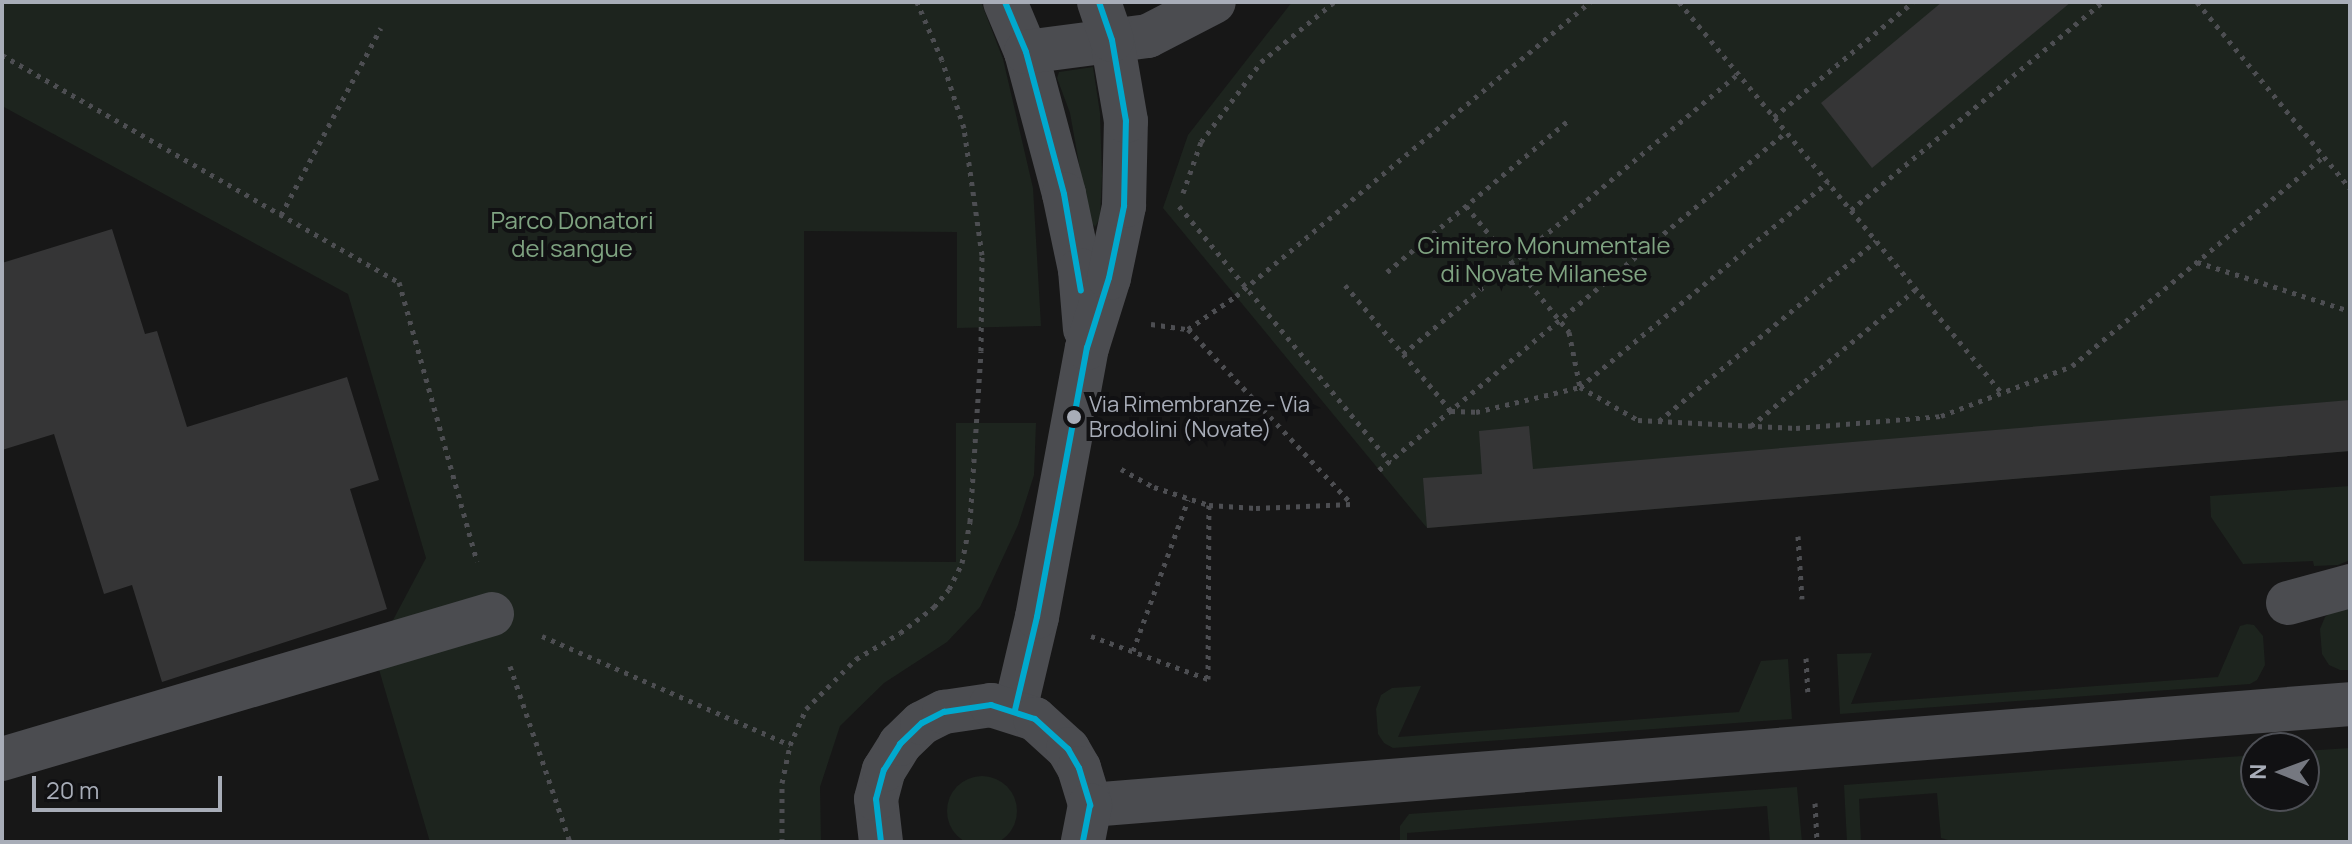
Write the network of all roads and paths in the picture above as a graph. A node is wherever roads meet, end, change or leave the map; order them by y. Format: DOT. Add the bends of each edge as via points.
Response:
graph roads {
  1 [pos="917,2"];
  2 [pos="1005,2"];
  3 [pos="1214,2"];
  4 [pos="1334,2"];
  5 [pos="1590,2"];
  6 [pos="1679,2"];
  7 [pos="1913,2"];
  8 [pos="2102,2"];
  9 [pos="2197,2"];
  10 [pos="1105,21"];
  11 [pos="381,28"];
  12 [pos="1026,52"];
  13 [pos="2,55"];
  14 [pos="1738,74"];
  15 [pos="1774,117"];
  16 [pos="1569,120"];
  17 [pos="1786,132"];
  18 [pos="2324,156"];
  19 [pos="1828,182"];
  20 [pos="2350,188"];
  21 [pos="1466,206"];
  22 [pos="1851,210"];
  23 [pos="281,215"];
  24 [pos="1876,241"];
  25 [pos="2197,262"];
  26 [pos="1512,263"];
  27 [pos="1387,272"];
  28 [pos="1345,285"];
  29 [pos="1247,288"];
  30 [pos="1916,289"];
  31 [pos="2350,311"];
  32 [pos="1559,320"];
  33 [pos="1146,324"];
  34 [pos="1188,329"];
  35 [pos="1087,348"];
  36 [pos="1403,354"];
  37 [pos="1580,387"];
  38 [pos="2001,392"];
  39 [pos="1451,411"];
  40 [pos="1659,421"];
  41 [pos="1751,426"];
  42 [pos="1390,462"];
  43 [pos="1114,466"];
  44 [pos="1379,470"];
  45 [pos="1188,500"];
  46 [pos="1209,505"];
  47 [pos="1798,536"];
  48 [pos="2350,586"];
  49 [pos="1802,599"];
  50 [pos="2288,603"];
  51 [pos="492,614"];
  52 [pos="1079,631"];
  53 [pos="1133,651"];
  54 [pos="1806,658"];
  55 [pos="1808,702"];
  56 [pos="2350,704"];
  57 [pos="1015,710"];
  58 [pos="790,745"];
  59 [pos="2,759"];
  60 [pos="1814,797"];
  61 [pos="1087,824"];
  62 [pos="570,842"];
  63 [pos="782,842"];
  64 [pos="881,842"];
  65 [pos="1817,842"];
  1 -- 58 [label="path" via="964,128 982,255 970,522 962,563 949,589 919,619 856,659 828,685 806,709"];
  2 -- 12 [label="street"];
  3 -- 10 [label="street" via="1148,36"];
  4 -- 29 [label="path" via="1252,74 1201,142 1179,205"];
  5 -- 29 [label="path"];
  6 -- 14 [label="path"];
  7 -- 15 [label="path"];
  8 -- 22 [label="path"];
  9 -- 18 [label="path"];
  10 -- 12 [label="street"];
  10 -- 35 [label="street" via="1126,121 1124,206"];
  11 -- 23 [label="path"];
  12 -- 35 [label="street" via="1080,270"];
  13 -- 23 [label="path"];
  14 -- 15 [label="path"];
  14 -- 26 [label="path"];
  15 -- 17 [label="path"];
  16 -- 21 [label="path"];
  17 -- 19 [label="path"];
  17 -- 32 [label="path"];
  18 -- 20 [label="path"];
  18 -- 25 [label="path"];
  19 -- 22 [label="path"];
  19 -- 37 [label="path"];
  21 -- 26 [label="path"];
  21 -- 27 [label="path"];
  22 -- 24 [label="path"];
  23 -- 51 [label="path" via="399,282"];
  24 -- 30 [label="path"];
  24 -- 40 [label="path"];
  25 -- 31 [label="path"];
  25 -- 38 [label="path" via="2072,366"];
  26 -- 32 [label="path"];
  26 -- 36 [label="path"];
  28 -- 36 [label="path"];
  29 -- 34 [label="path"];
  29 -- 42 [label="path"];
  30 -- 38 [label="path"];
  30 -- 41 [label="path"];
  32 -- 37 [label="path" via="1569,332"];
  32 -- 39 [label="path"];
  33 -- 34 [label="path"];
  34 -- 46 [label="path" via="1352,504"];
  35 -- 57 [label="street"];
  36 -- 39 [label="path"];
  37 -- 39 [label="path" via="1476,412"];
  37 -- 40 [label="path" via="1638,420"];
  38 -- 41 [label="path" via="1941,416 1796,428"];
  39 -- 42 [label="path"];
  40 -- 41 [label="path"];
  42 -- 44 [label="path"];
  43 -- 45 [label="path"];
  45 -- 46 [label="path"];
  45 -- 53 [label="path"];
  46 -- 53 [label="path" via="1208,679"];
  47 -- 49 [label="path"];
  48 -- 50 [label="street"];
  51 -- 58 [label="path"];
  51 -- 59 [label="street"];
  51 -- 62 [label="path"];
  52 -- 53 [label="path"];
  54 -- 55 [label="path"];
  56 -- 61 [label="street"];
  57 -- 61 [label="street" via="1054,732 1068,749 1079,768"];
  57 -- 64 [label="street" via="991,705 944,712 922,723 900,744 884,770 876,799"];
  58 -- 63 [label="path" via="782,783"];
  60 -- 65 [label="path"];
}
